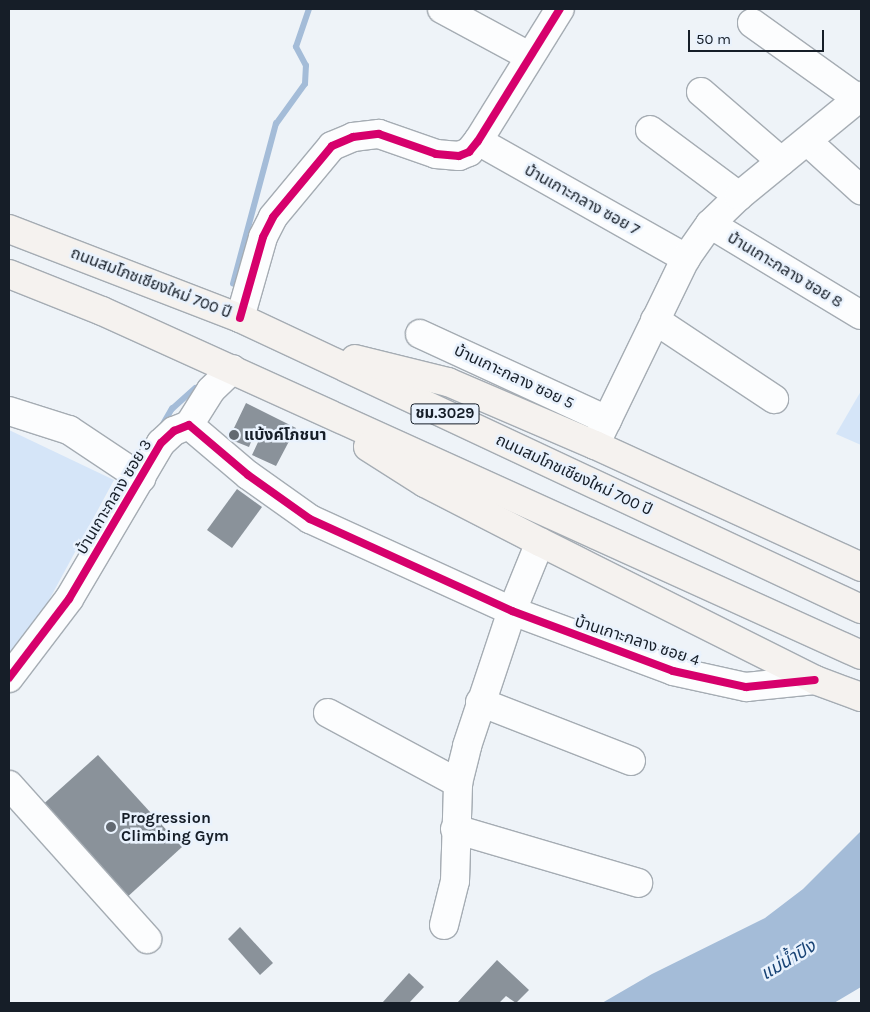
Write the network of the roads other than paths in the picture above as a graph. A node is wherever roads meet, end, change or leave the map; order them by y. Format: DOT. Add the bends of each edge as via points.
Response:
graph roads {
  1 [pos="442,9"];
  2 [pos="560,9"];
  3 [pos="752,23"];
  4 [pos="529,56"];
  5 [pos="701,92"];
  6 [pos="860,98"];
  7 [pos="650,130"];
  8 [pos="478,141"];
  9 [pos="808,142"];
  10 [pos="781,161"];
  11 [pos="861,190"];
  12 [pos="739,196"];
  13 [pos="710,224"];
  14 [pos="9,229"];
  15 [pos="686,258"];
  16 [pos="9,274"];
  17 [pos="861,316"];
  18 [pos="240,318"];
  19 [pos="655,320"];
  20 [pos="420,334"];
  21 [pos="298,346"];
  22 [pos="233,369"];
  23 [pos="280,391"];
  24 [pos="774,399"];
  25 [pos="9,411"];
  26 [pos="607,420"];
  27 [pos="189,425"];
  28 [pos="596,445"];
  29 [pos="141,478"];
  30 [pos="540,542"];
  31 [pos="861,567"];
  32 [pos="861,610"];
  33 [pos="512,612"];
  34 [pos="861,655"];
  35 [pos="9,678"];
  36 [pos="815,680"];
  37 [pos="861,697"];
  38 [pos="480,702"];
  39 [pos="328,713"];
  40 [pos="631,761"];
  41 [pos="458,783"];
  42 [pos="9,785"];
  43 [pos="455,829"];
  44 [pos="638,883"];
  45 [pos="444,925"];
  46 [pos="146,939"];
  1 -- 4 [label="street"];
  2 -- 4 [label="street"];
  3 -- 6 [label="street"];
  4 -- 8 [label="street"];
  5 -- 10 [label="street"];
  6 -- 9 [label="street"];
  7 -- 12 [label="street"];
  8 -- 15 [label="street, บ้านเกาะกลาง ซอย 7"];
  8 -- 18 [label="street" via="459,156 436,154 379,134 353,137 332,146 272,217"];
  9 -- 10 [label="street"];
  9 -- 11 [label="street"];
  10 -- 12 [label="street"];
  12 -- 13 [label="street"];
  13 -- 15 [label="street"];
  13 -- 17 [label="street, บ้านเกาะกลาง ซอย 8"];
  14 -- 18 [label="main road, ถนนสมโภชเชียงใหม่ 700 ปี / ชม.3029"];
  15 -- 19 [label="street"];
  16 -- 22 [label="main road, ชม.3029"];
  18 -- 21 [label="main road, ถนนสมโภชเชียงใหม่ 700 ปี / ชม.3029"];
  19 -- 24 [label="street"];
  19 -- 26 [label="street"];
  20 -- 26 [label="street, บ้านเกาะกลาง ซอย 5"];
  21 -- 28 [label="main road" via="448,382"];
  21 -- 32 [label="main road, ถนนสมโภชเชียงใหม่ 700 ปี / ชม.3029"];
  22 -- 23 [label="main road, ชม.3029"];
  22 -- 27 [label="street" via="210,390"];
  23 -- 30 [label="main road" via="424,483"];
  23 -- 34 [label="main road, ชม.3029"];
  25 -- 29 [label="street" via="69,430"];
  26 -- 28 [label="street"];
  27 -- 29 [label="street, บ้านเกาะกลาง ซอย 3" via="174,431 161,443"];
  27 -- 33 [label="street" via="248,475 310,519"];
  28 -- 31 [label="main road"];
  29 -- 35 [label="street, บ้านเกาะกลาง ซอย 3" via="69,599"];
  30 -- 33 [label="street"];
  30 -- 36 [label="main road"];
  33 -- 36 [label="street, บ้านเกาะกลาง ซอย 4" via="674,671 746,687"];
  33 -- 38 [label="street"];
  36 -- 37 [label="main road"];
  38 -- 40 [label="street"];
  38 -- 41 [label="street"];
  39 -- 41 [label="street"];
  41 -- 43 [label="street"];
  42 -- 46 [label="street"];
  43 -- 44 [label="street"];
  43 -- 45 [label="street" via="455,881"];
}
